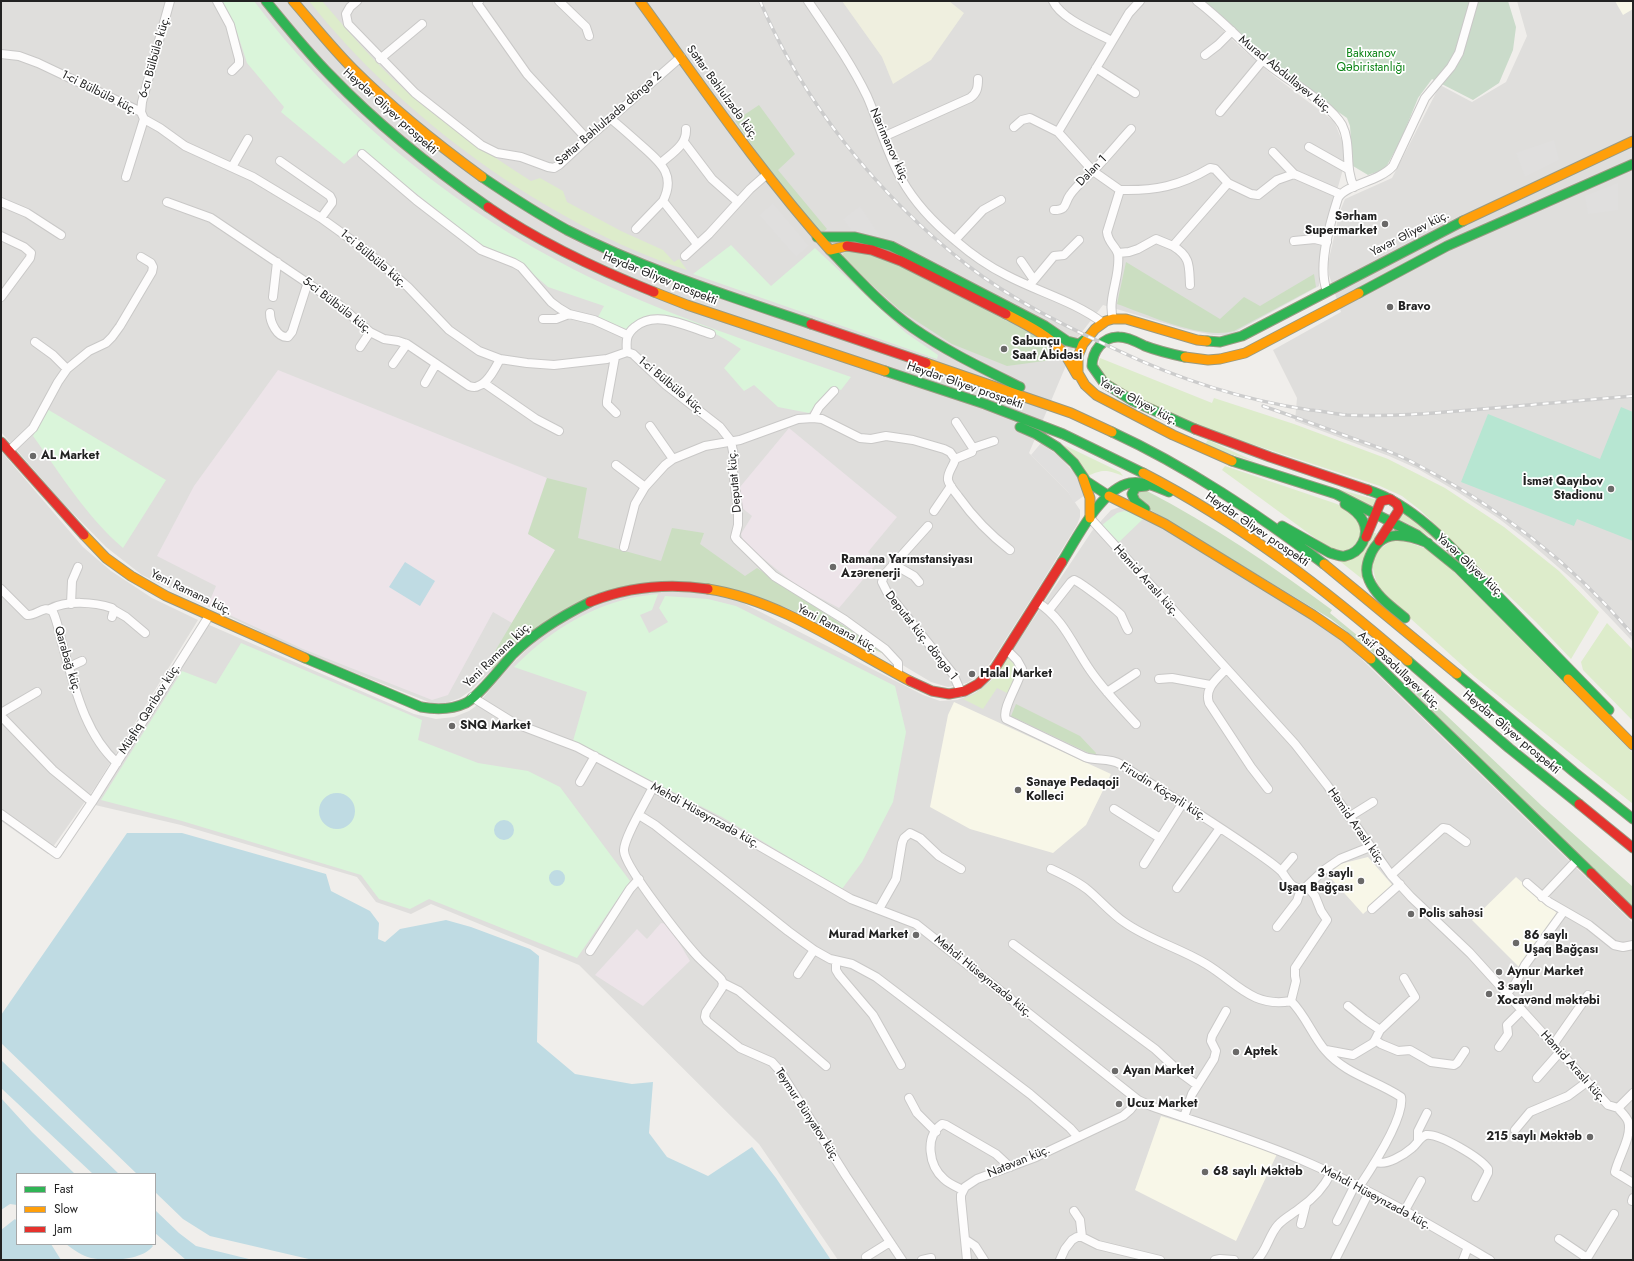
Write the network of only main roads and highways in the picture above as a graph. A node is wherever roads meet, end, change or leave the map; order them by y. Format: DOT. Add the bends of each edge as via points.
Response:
graph roads {
  1 [pos="266,1"];
  2 [pos="293,1"];
  3 [pos="640,1"];
  4 [pos="1633,141"];
  5 [pos="1633,164"];
  6 [pos="817,237"];
  7 [pos="830,250"];
  8 [pos="1126,319"];
  9 [pos="1163,330"];
  10 [pos="1088,337"];
  11 [pos="1115,337"];
  12 [pos="1160,351"];
  13 [pos="913,380"];
  14 [pos="1081,380"];
  15 [pos="1071,413"];
  16 [pos="1176,421"];
  17 [pos="1173,435"];
  18 [pos="1,442"];
  19 [pos="1081,475"];
  20 [pos="1295,482"];
  21 [pos="1153,486"];
  22 [pos="1227,495"];
  23 [pos="1109,496"];
  24 [pos="1393,499"];
  25 [pos="1208,509"];
  26 [pos="1374,513"];
  27 [pos="1090,518"];
  28 [pos="1392,522"];
  29 [pos="1165,524"];
  30 [pos="1366,537"];
  31 [pos="1428,542"];
  32 [pos="1376,544"];
  33 [pos="1498,709"];
  34 [pos="1633,735"];
  35 [pos="1633,745"];
  36 [pos="1633,819"];
  37 [pos="1631,846"];
  38 [pos="1633,914"];
  1 -- 13 [label="main road, Heydər Əliyev prospekti" via="305,48 372,115 440,171 515,223 584,261 641,287 757,329"];
  2 -- 15 [label="main road, Heydər Əliyev prospekti" via="355,71 418,127 487,180 565,228 649,268 686,282"];
  3 -- 6 [label="main road, Səttar Bəhlulzadə küç." via="766,175"];
  4 -- 9 [label="main road, Yavər Əliyev küç." via="1439,232 1253,331 1220,342 1197,340"];
  5 -- 12 [label="main road" via="1447,246 1246,353 1232,358 1207,360"];
  6 -- 7 [label="main road, Səttar Bəhlulzadə küç."];
  6 -- 10 [label="main road" via="855,237 879,242 1015,310 1071,343 1079,344"];
  7 -- 14 [label="main road" via="839,246 849,246 875,251 952,287 1056,345 1065,354"];
  7 -- 15 [label="main road, Səttar Bəhlulzadə küç." via="912,327 950,352"];
  8 -- 9 [label="main road, Yavər Əliyev küç."];
  8 -- 10 [label="main road, Yavər Əliyev küç." via="1113,319 1103,323"];
  8 -- 11 [label="main road, Yavər Əliyev küç." via="1135,328 1133,333"];
  9 -- 12 [label="main road" via="1142,328 1138,336 1142,343"];
  10 -- 14 [label="main road, Yavər Əliyev küç." via="1078,356 1077,367"];
  11 -- 12 [label="main road" via="1125,338"];
  11 -- 16 [label="main road, Yavər Əliyev küç." via="1106,340 1095,353 1092,365 1095,375 1115,392"];
  13 -- 19 [label="main road" via="1036,434 1062,452 1074,463"];
  13 -- 25 [label="main road, Heydər Əliyev prospekti" via="985,404 1070,437"];
  14 -- 17 [label="main road, Yavər Əliyev küç." via="1096,395"];
  15 -- 22 [label="main road, Heydər Əliyev prospekti" via="1157,454"];
  16 -- 17 [label="main road" via="1199,432 1203,438 1198,444"];
  16 -- 24 [label="main road, Yavər Əliyev küç." via="1246,450"];
  17 -- 20 [label="main road, Yavər Əliyev küç." via="1218,455"];
  18 -- 27 [label="main road, Yeni Ramana küç." via="106,558 143,583 209,616 339,673 421,707 438,710 462,705 528,642 576,608 617,592 666,584 706,588 743,598 798,620 932,690 950,694 961,692 976,686 986,678 1007,650"];
  19 -- 23 [label="main road, Asif Əsədullayev küç."];
  19 -- 27 [label="main road" via="1092,501"];
  20 -- 26 [label="main road, Yavər Əliyev küç." via="1336,494"];
  20 -- 30 [label="main road" via="1356,511 1365,523"];
  21 -- 23 [label="main road, Yeni Ramana küç." via="1131,483"];
  21 -- 25 [label="main road, Yeni Ramana küç."];
  21 -- 29 [label="main road" via="1136,487 1132,494 1140,506"];
  22 -- 30 [label="main road" via="1337,555 1344,556 1355,552"];
  22 -- 33 [label="main road, Heydər Əliyev prospekti" via="1338,574"];
  23 -- 27 [label="main road, Yeni Ramana küç."];
  23 -- 29 [label="main road, Asif Əsədullayev küç."];
  24 -- 26 [label="main road" via="1382,499"];
  24 -- 28 [label="main road" via="1399,508"];
  24 -- 34 [label="main road, Yavər Əliyev küç." via="1414,513 1452,549"];
  25 -- 37 [label="main road, Heydər Əliyev prospekti" via="1329,595 1509,748"];
  26 -- 28 [label="main road, Yavər Əliyev küç."];
  26 -- 30 [label="main road"];
  28 -- 31 [label="main road, Yavər Əliyev küç."];
  28 -- 32 [label="main road"];
  29 -- 38 [label="main road, Asif Əsədullayev küç." via="1313,614 1345,637"];
  31 -- 32 [label="main road" via="1407,535 1396,535 1384,538"];
  31 -- 35 [label="main road, Yavər Əliyev küç." via="1458,568"];
  32 -- 33 [label="main road" via="1371,551 1367,568 1369,581 1373,587"];
  33 -- 36 [label="main road, Heydər Əliyev prospekti"];
}
